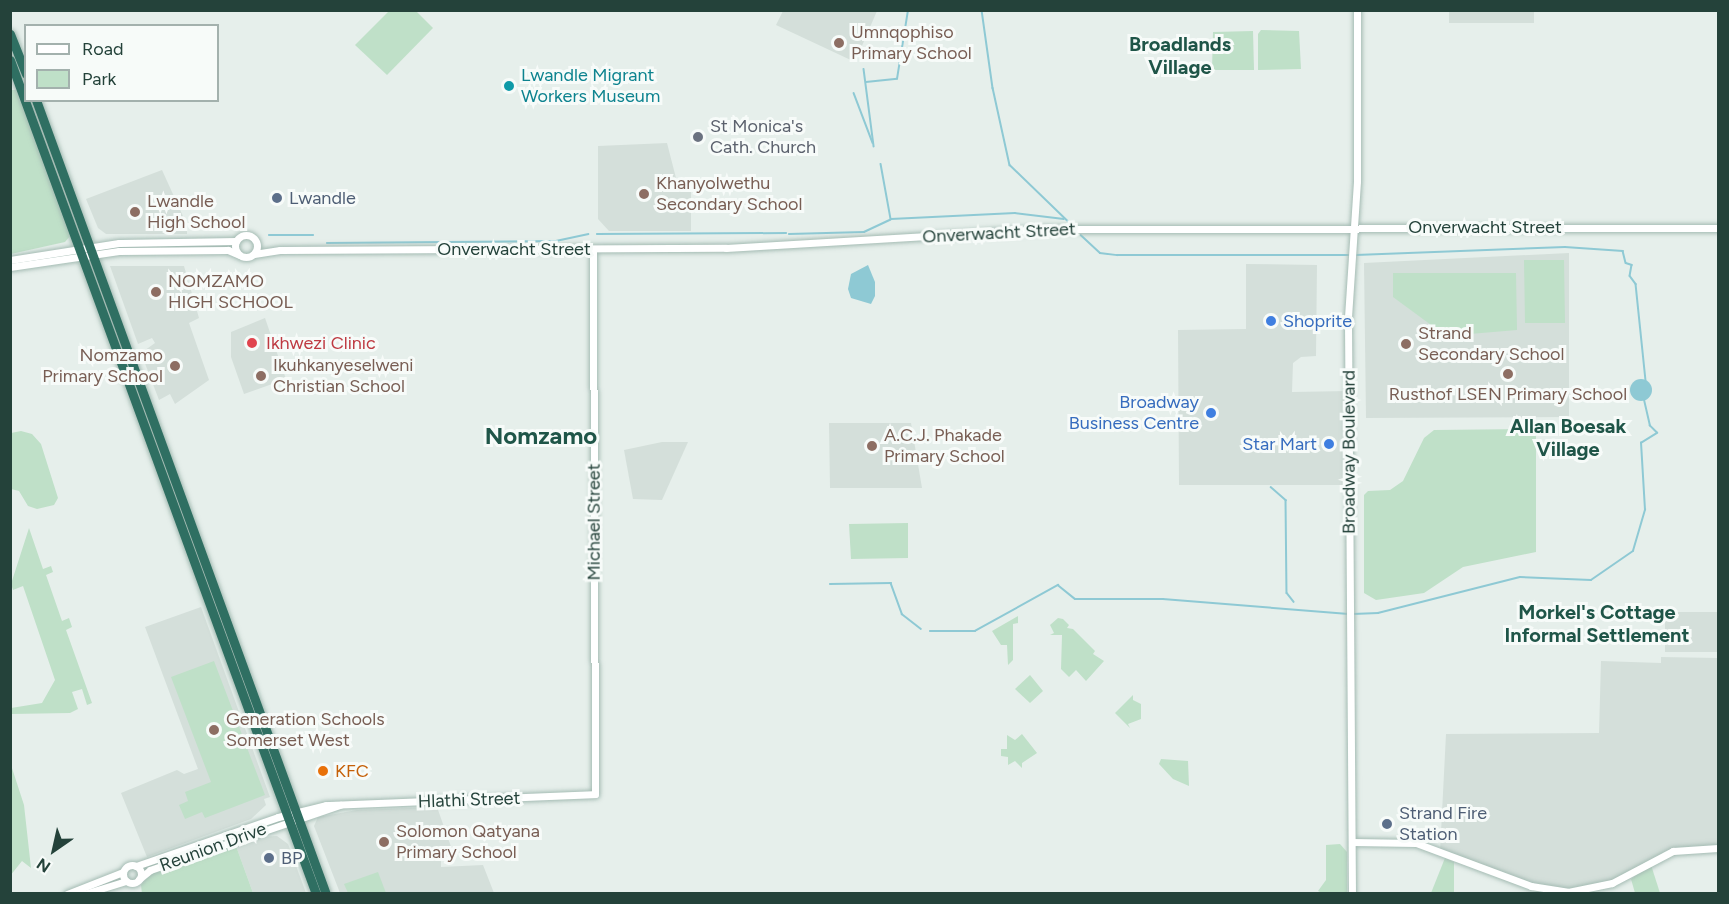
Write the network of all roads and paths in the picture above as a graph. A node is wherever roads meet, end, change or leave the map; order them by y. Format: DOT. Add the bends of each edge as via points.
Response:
graph roads {
  1 [pos="1357,10"];
  2 [pos="10,34"];
  3 [pos="10,60"];
  4 [pos="24,69"];
  5 [pos="24,95"];
  6 [pos="27,102"];
  7 [pos="37,102"];
  8 [pos="1355,227"];
  9 [pos="1719,228"];
  10 [pos="236,241"];
  11 [pos="257,243"];
  12 [pos="593,249"];
  13 [pos="86,250"];
  14 [pos="280,250"];
  15 [pos="255,254"];
  16 [pos="239,255"];
  17 [pos="10,260"];
  18 [pos="10,267"];
  19 [pos="596,794"];
  20 [pos="292,816"];
  21 [pos="1352,842"];
  22 [pos="1719,848"];
  23 [pos="136,866"];
  24 [pos="123,872"];
  25 [pos="139,879"];
  26 [pos="126,881"];
  27 [pos="67,894"];
  28 [pos="84,894"];
  29 [pos="316,894"];
  30 [pos="326,894"];
  31 [pos="1352,894"];
  1 -- 8 [label="street, Broadway Boulevard"];
  2 -- 4 [label="highway"];
  3 -- 5 [label="highway"];
  6 -- 13 [label="highway"];
  7 -- 13 [label="highway"];
  8 -- 9 [label="street, Onverwacht Street"];
  8 -- 12 [label="street, Onverwacht Street" via="1048,229 739,247"];
  8 -- 21 [label="street, Broadway Boulevard" via="1348,317"];
  10 -- 11 [label="street, Onverwacht Street" via="249,235"];
  10 -- 13 [label="street"];
  10 -- 16 [label="street"];
  11 -- 14 [label="street, Onverwacht Street"];
  11 -- 15 [label="street"];
  12 -- 14 [label="street, Onverwacht Street"];
  12 -- 19 [label="street, Michael Street"];
  13 -- 16 [label="street" via="210,250"];
  13 -- 17 [label="street"];
  13 -- 18 [label="street"];
  13 -- 20 [label="highway"];
  14 -- 15 [label="street, Onverwacht Street"];
  15 -- 16 [label="street, Onverwacht Street"];
  19 -- 20 [label="street, Hlathi Street" via="342,804"];
  20 -- 23 [label="street, Reunion Drive"];
  20 -- 25 [label="street, Reunion Drive" via="150,870"];
  20 -- 29 [label="highway"];
  20 -- 30 [label="highway"];
  21 -- 22 [label="street" via="1416,843 1531,886 1568,892 1605,886 1673,851"];
  21 -- 31 [label="street, Broadway Boulevard"];
  23 -- 24 [label="street" via="128,866"];
  23 -- 25 [label="street"];
  24 -- 26 [label="street"];
  24 -- 27 [label="street"];
  25 -- 26 [label="street" via="132,884"];
  26 -- 28 [label="street"];
}
